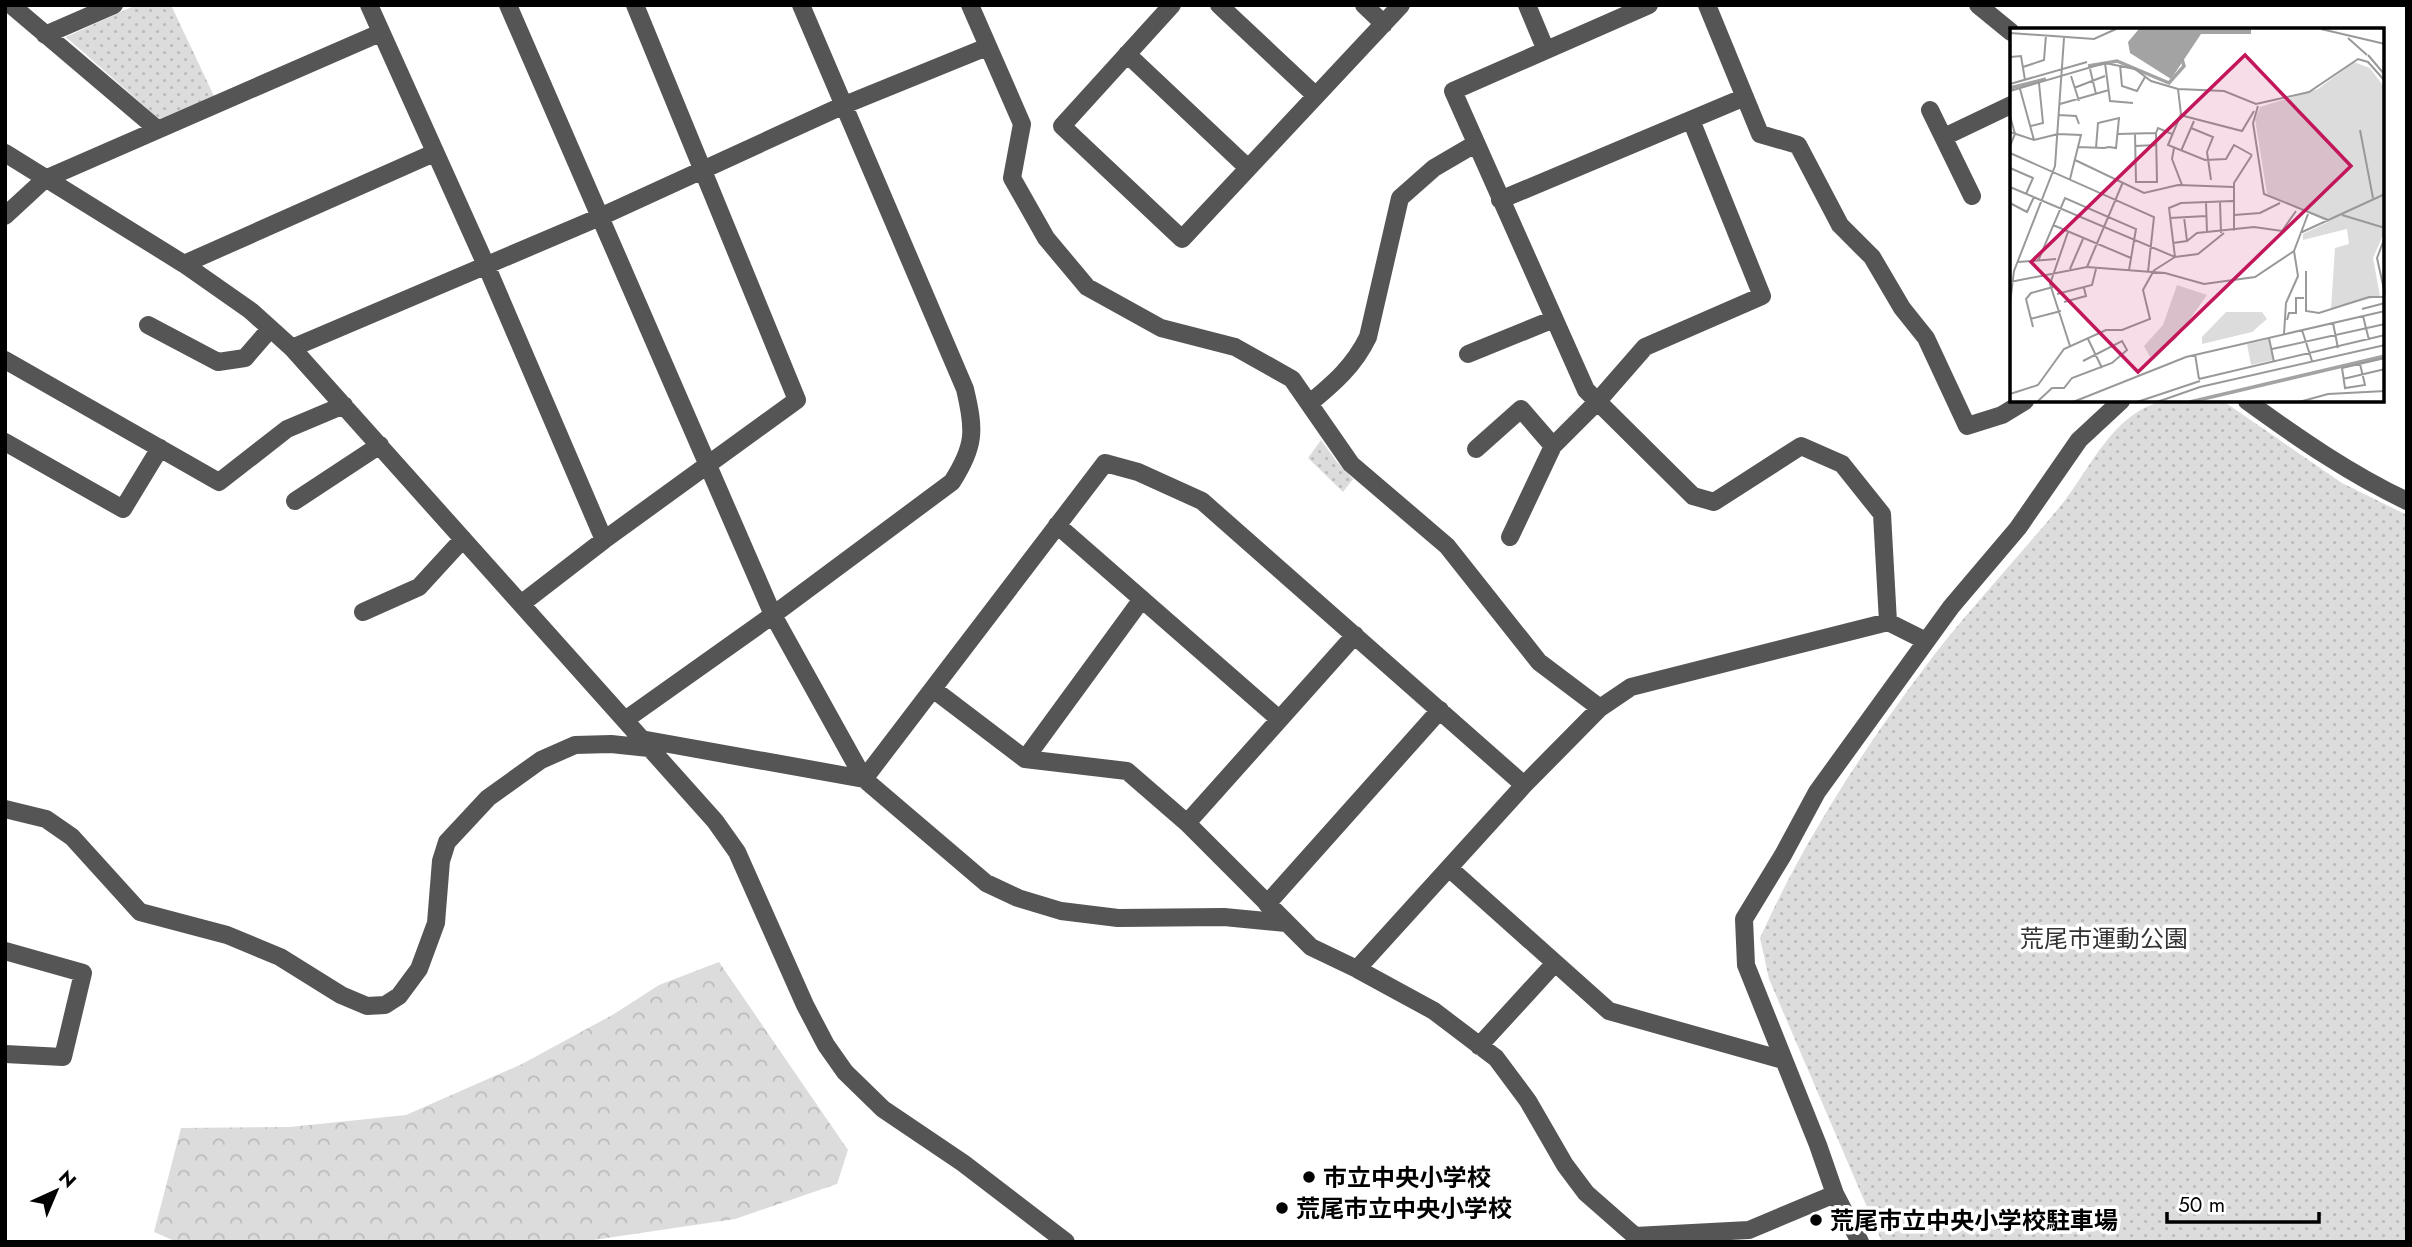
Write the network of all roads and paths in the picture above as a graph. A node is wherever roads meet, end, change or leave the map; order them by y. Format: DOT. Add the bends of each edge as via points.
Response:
graph roads {
  1 [pos="12,5"];
  2 [pos="114,5"];
  3 [pos="369,5"];
  4 [pos="508,5"];
  5 [pos="635,5"];
  6 [pos="801,5"];
  7 [pos="970,5"];
  8 [pos="1172,5"];
  9 [pos="1219,5"];
  10 [pos="1364,5"];
  11 [pos="1401,5"];
  12 [pos="1527,5"];
  13 [pos="1649,5"];
  14 [pos="1707,5"];
  15 [pos="1978,5"];
  16 [pos="1384,23"];
  17 [pos="2010,31"];
  18 [pos="380,33"];
  19 [pos="45,35"];
  20 [pos="987,47"];
  21 [pos="1545,48"];
  22 [pos="1127,54"];
  23 [pos="1315,95"];
  24 [pos="1745,97"];
  25 [pos="2010,105"];
  26 [pos="842,106"];
  27 [pos="1930,110"];
  28 [pos="1691,120"];
  29 [pos="157,129"];
  30 [pos="1944,137"];
  31 [pos="1475,144"];
  32 [pos="5,153"];
  33 [pos="434,153"];
  34 [pos="1248,168"];
  35 [pos="704,171"];
  36 [pos="45,178"];
  37 [pos="1972,196"];
  38 [pos="1500,200"];
  39 [pos="5,216"];
  40 [pos="600,217"];
  41 [pos="184,264"];
  42 [pos="486,265"];
  43 [pos="1554,319"];
  44 [pos="148,325"];
  45 [pos="270,329"];
  46 [pos="292,348"];
  47 [pos="1468,354"];
  48 [pos="5,360"];
  49 [pos="1597,402"];
  50 [pos="2023,402"];
  51 [pos="2120,402"];
  52 [pos="2248,402"];
  53 [pos="1310,403"];
  54 [pos="344,405"];
  55 [pos="5,442"];
  56 [pos="380,445"];
  57 [pos="1553,446"];
  58 [pos="160,448"];
  59 [pos="1476,449"];
  60 [pos="707,467"];
  61 [pos="295,500"];
  62 [pos="2407,500"];
  63 [pos="1057,525"];
  64 [pos="1510,537"];
  65 [pos="463,539"];
  66 [pos="604,540"];
  67 [pos="1142,599"];
  68 [pos="521,604"];
  69 [pos="363,611"];
  70 [pos="773,615"];
  71 [pos="1888,622"];
  72 [pos="1355,635"];
  73 [pos="1926,641"];
  74 [pos="933,689"];
  75 [pos="1600,708"];
  76 [pos="1440,710"];
  77 [pos="1279,719"];
  78 [pos="625,720"];
  79 [pos="645,744"];
  80 [pos="1025,760"];
  81 [pos="864,779"];
  82 [pos="1524,785"];
  83 [pos="5,809"];
  84 [pos="1187,823"];
  85 [pos="1449,868"];
  86 [pos="1267,904"];
  87 [pos="1286,923"];
  88 [pos="5,951"];
  89 [pos="1555,962"];
  90 [pos="1357,969"];
  91 [pos="1479,1046"];
  92 [pos="5,1055"];
  93 [pos="1783,1060"];
  94 [pos="1835,1194"];
  95 [pos="1066,1242"];
  96 [pos="1860,1242"];
  1 -- 19 [label="street"];
  2 -- 19 [label="street"];
  3 -- 18 [label="street"];
  4 -- 40 [label="street"];
  5 -- 35 [label="street"];
  6 -- 26 [label="street"];
  7 -- 20 [label="street"];
  8 -- 22 [label="street"];
  9 -- 23 [label="street"];
  10 -- 16 [label="street"];
  11 -- 16 [label="street"];
  12 -- 21 [label="street"];
  13 -- 21 [label="street"];
  14 -- 24 [label="street"];
  15 -- 17 [label="street"];
  16 -- 23 [label="street"];
  18 -- 29 [label="street"];
  18 -- 33 [label="street"];
  19 -- 29 [label="street"];
  20 -- 26 [label="street"];
  20 -- 53 [label="street" via="1022,124 1013,178 1046,238 1087,287 1161,328 1235,347 1292,379"];
  21 -- 31 [label="street" via="1452,91"];
  22 -- 34 [label="street"];
  22 -- 34 [label="street" via="1062,126 1182,239"];
  23 -- 34 [label="street"];
  24 -- 28 [label="street"];
  24 -- 50 [label="street" via="1760,134 1798,145 1840,225 1872,257 1926,338 1967,426 2002,415"];
  25 -- 30 [label="street"];
  26 -- 35 [label="street"];
  26 -- 70 [label="street" via="965,389 973,432 967,458 951,482"];
  27 -- 30 [label="street"];
  28 -- 38 [label="street"];
  28 -- 49 [label="street" via="1762,296 1644,347"];
  29 -- 36 [label="street"];
  30 -- 37 [label="street"];
  31 -- 38 [label="street"];
  31 -- 53 [label="street" via="1434,168 1399,198 1368,337 1343,375"];
  32 -- 36 [label="street"];
  33 -- 41 [label="street"];
  33 -- 42 [label="street"];
  35 -- 40 [label="street"];
  35 -- 60 [label="street" via="797,400"];
  36 -- 39 [label="street"];
  36 -- 41 [label="street"];
  38 -- 43 [label="street"];
  40 -- 42 [label="street"];
  40 -- 60 [label="street"];
  41 -- 45 [label="street"];
  42 -- 46 [label="street"];
  42 -- 66 [label="street"];
  43 -- 47 [label="street"];
  43 -- 49 [label="street" via="1586,390"];
  44 -- 45 [label="street" via="218,362 245,358"];
  45 -- 46 [label="street"];
  46 -- 54 [label="street"];
  48 -- 58 [label="street"];
  49 -- 57 [label="street"];
  49 -- 71 [label="street" via="1693,496 1714,502 1801,446 1842,464 1882,514"];
  51 -- 73 [label="street" via="2079,440 2018,528"];
  52 -- 62 [label="street" via="2370,483"];
  53 -- 75 [label="street" via="1351,464 1447,546 1539,662"];
  54 -- 56 [label="street"];
  54 -- 58 [label="street" via="287,429 219,482"];
  55 -- 58 [label="street" via="123,509"];
  56 -- 61 [label="street"];
  56 -- 65 [label="street"];
  57 -- 59 [label="street" via="1521,409"];
  57 -- 64 [label="street"];
  60 -- 66 [label="street"];
  60 -- 70 [label="street"];
  63 -- 67 [label="street"];
  63 -- 72 [label="street" via="1105,463 1138,472 1202,501"];
  63 -- 74 [label="street"];
  65 -- 68 [label="street"];
  65 -- 69 [label="street" via="419,587"];
  66 -- 68 [label="street"];
  67 -- 77 [label="street"];
  67 -- 80 [label="street"];
  68 -- 78 [label="street"];
  70 -- 78 [label="street"];
  70 -- 81 [label="street"];
  71 -- 73 [label="street"];
  71 -- 75 [label="street" via="1631,687"];
  72 -- 76 [label="street"];
  72 -- 77 [label="street"];
  73 -- 93 [label="street" via="1817,792 1744,919 1746,965"];
  74 -- 80 [label="street"];
  74 -- 81 [label="street"];
  75 -- 82 [label="street"];
  76 -- 82 [label="street"];
  76 -- 86 [label="street"];
  77 -- 84 [label="street"];
  78 -- 79 [label="street"];
  79 -- 81 [label="street"];
  79 -- 83 [label="street" via="575,745 541,760 488,799 447,842 436,923 419,969 399,996 385,1005 367,1006 341,995 281,957 227,935 141,912 72,837 47,819"];
  79 -- 95 [label="street" via="737,852 805,1005 845,1072 883,1109"];
  80 -- 84 [label="street" via="1127,771"];
  81 -- 87 [label="street" via="986,883 1018,898 1061,911 1118,918 1224,917"];
  82 -- 85 [label="street"];
  84 -- 86 [label="street"];
  85 -- 89 [label="street"];
  85 -- 90 [label="street"];
  86 -- 87 [label="street"];
  87 -- 90 [label="street" via="1311,947"];
  88 -- 92 [label="street" via="83,972 63,1057"];
  89 -- 91 [label="street"];
  89 -- 93 [label="street" via="1609,1011"];
  90 -- 91 [label="street" via="1434,1011"];
  91 -- 94 [label="street" via="1496,1058 1528,1101 1586,1193 1635,1236 1749,1230"];
  93 -- 94 [label="street"];
  94 -- 96 [label="street"];
}
